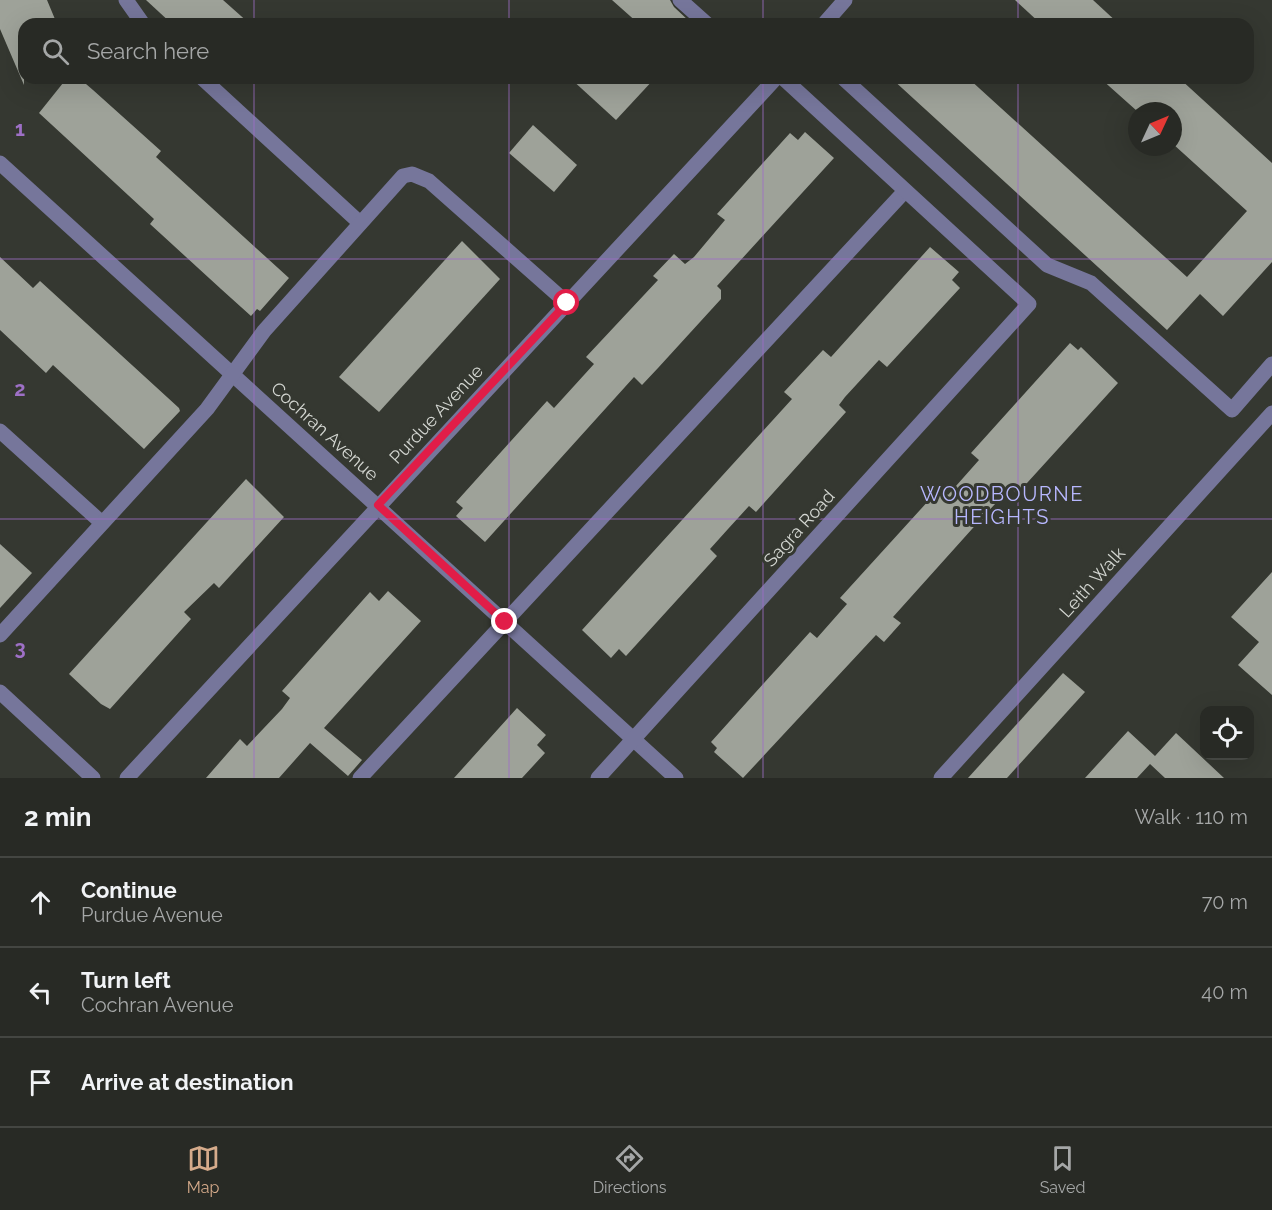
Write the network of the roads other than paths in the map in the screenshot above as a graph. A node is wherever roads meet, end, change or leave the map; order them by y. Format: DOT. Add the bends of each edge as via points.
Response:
graph roads {
  1 [pos="126,0"];
  2 [pos="680,0"];
  3 [pos="845,0"];
  4 [pos="139,18"];
  5 [pos="700,18"];
  6 [pos="829,18"];
  7 [pos="209,84"];
  8 [pos="770,84"];
  9 [pos="781,84"];
  10 [pos="850,84"];
  11 [pos="0,163"];
  12 [pos="904,192"];
  13 [pos="360,223"];
  14 [pos="567,303"];
  15 [pos="1272,364"];
  16 [pos="232,374"];
  17 [pos="1272,413"];
  18 [pos="0,431"];
  19 [pos="378,505"];
  20 [pos="102,523"];
  21 [pos="505,622"];
  22 [pos="0,635"];
  23 [pos="0,692"];
  24 [pos="634,739"];
  25 [pos="93,778"];
  26 [pos="127,778"];
  27 [pos="360,778"];
  28 [pos="598,778"];
  29 [pos="676,778"];
  30 [pos="941,778"];
  1 -- 4 [label="street"];
  2 -- 5 [label="street"];
  3 -- 6 [label="street"];
  7 -- 13 [label="street"];
  8 -- 14 [label="street, Purdue Avenue"];
  9 -- 12 [label="street"];
  10 -- 15 [label="street" via="1047,265 1091,283 1232,410"];
  11 -- 16 [label="street, Cochran Avenue"];
  12 -- 21 [label="street"];
  12 -- 24 [label="street, Sagra Road" via="1029,304"];
  13 -- 14 [label="street" via="403,176 412,174 429,181 468,213"];
  13 -- 16 [label="street" via="264,331"];
  14 -- 19 [label="street, Purdue Avenue"];
  16 -- 19 [label="street, Cochran Avenue"];
  16 -- 20 [label="street" via="207,409"];
  17 -- 30 [label="street, Leith Walk"];
  18 -- 20 [label="street"];
  19 -- 21 [label="street, Cochran Avenue"];
  19 -- 26 [label="street, Purdue Avenue"];
  20 -- 22 [label="street"];
  21 -- 24 [label="street, Cochran Avenue"];
  21 -- 27 [label="street"];
  23 -- 25 [label="street"];
  24 -- 28 [label="street, Sagra Road"];
  24 -- 29 [label="street, Cochran Avenue"];
}
